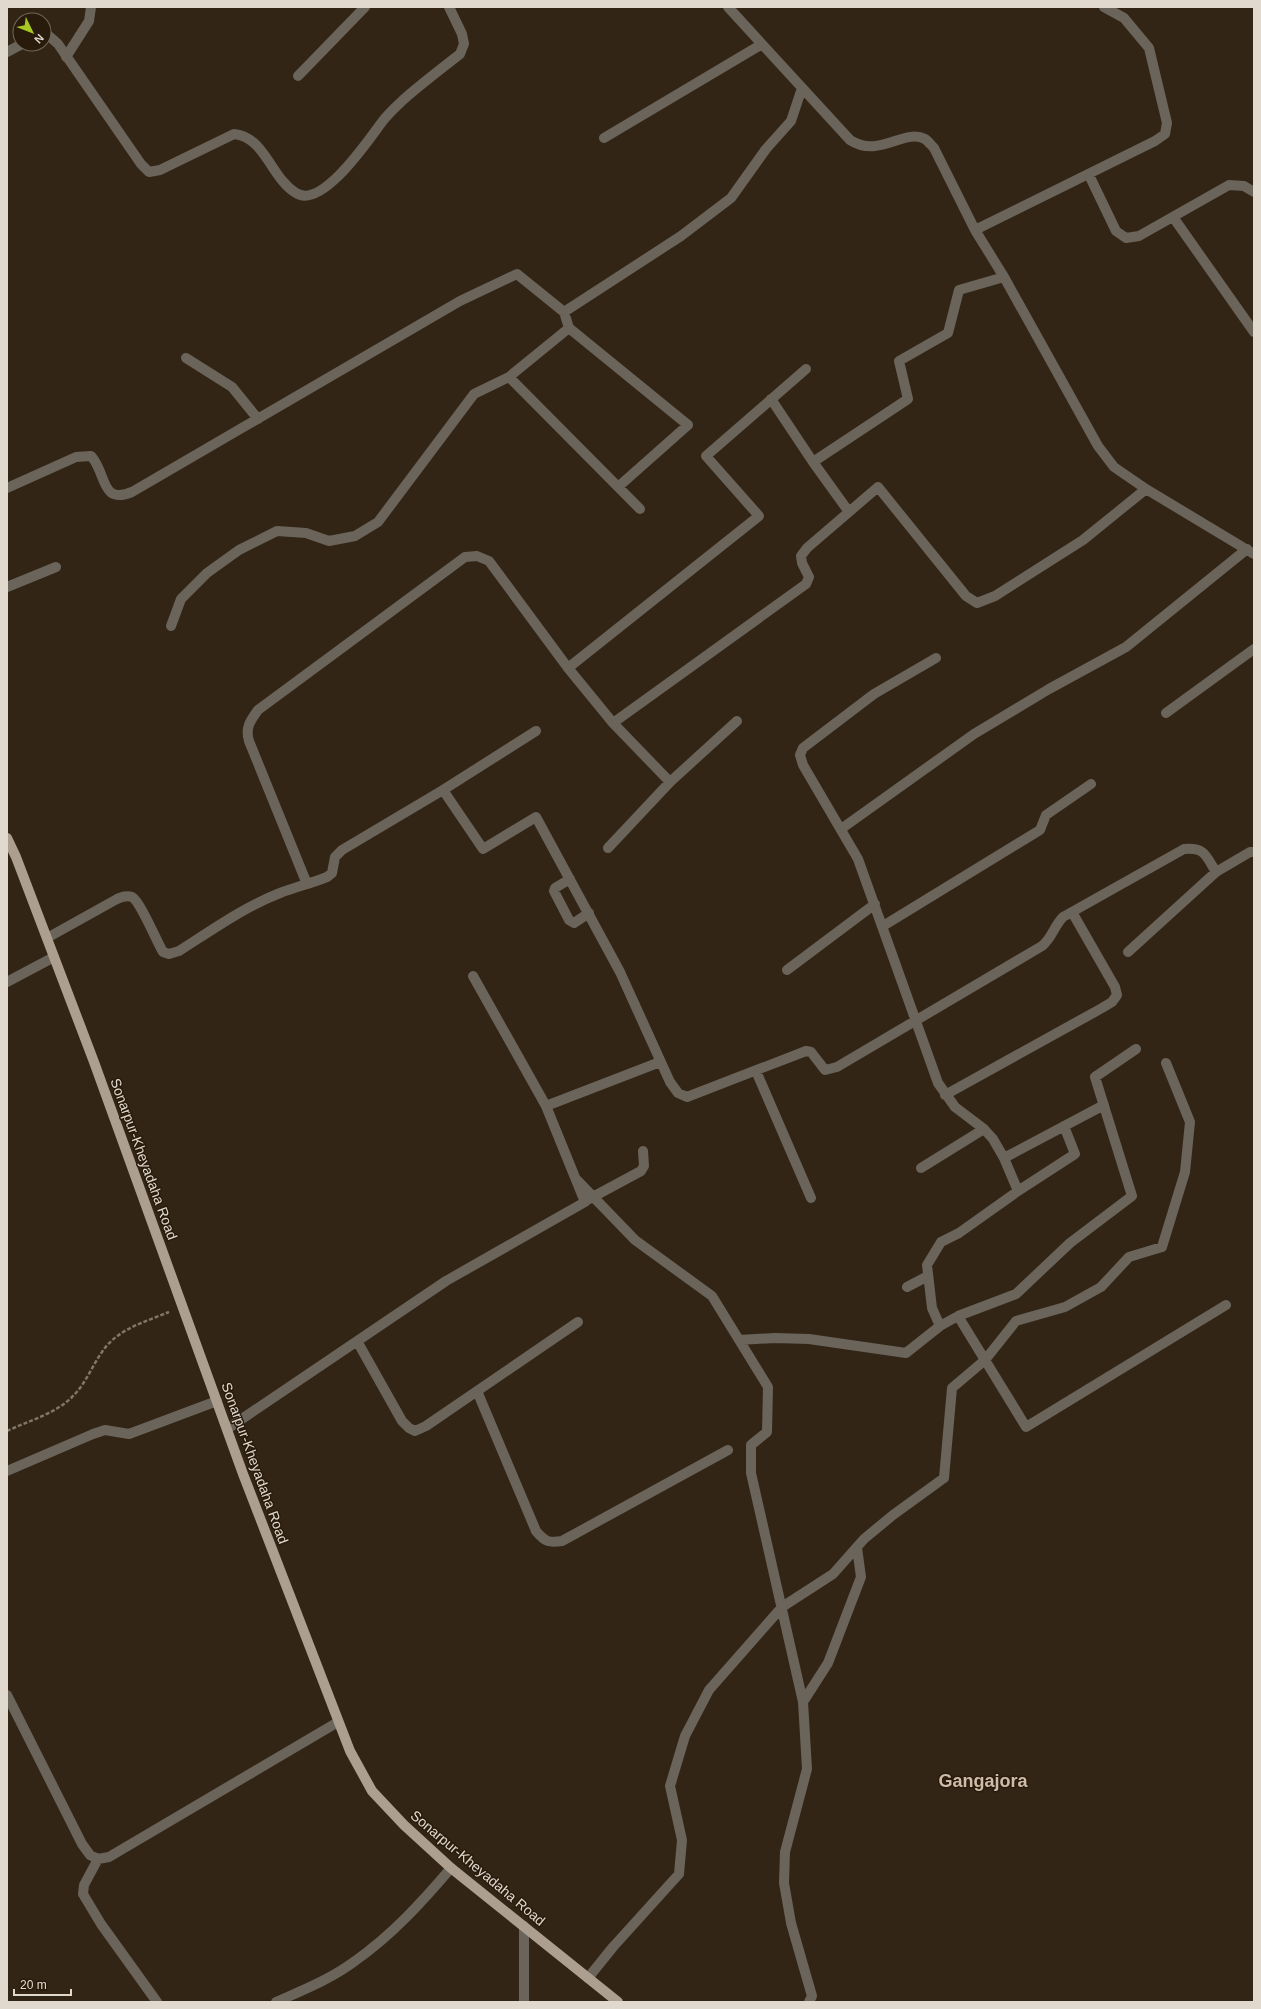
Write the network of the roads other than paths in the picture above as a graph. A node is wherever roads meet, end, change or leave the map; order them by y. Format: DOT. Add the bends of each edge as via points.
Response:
graph roads {
  1 [pos="91,7"];
  2 [pos="365,7"];
  3 [pos="449,7"];
  4 [pos="728,7"];
  5 [pos="1104,7"];
  6 [pos="52,38"];
  7 [pos="762,44"];
  8 [pos="66,57"];
  9 [pos="298,76"];
  10 [pos="802,88"];
  11 [pos="604,138"];
  12 [pos="1089,175"];
  13 [pos="1254,192"];
  14 [pos="1173,217"];
  15 [pos="975,230"];
  16 [pos="1004,277"];
  17 [pos="564,312"];
  18 [pos="569,328"];
  19 [pos="1254,332"];
  20 [pos="186,358"];
  21 [pos="806,369"];
  22 [pos="509,377"];
  23 [pos="771,399"];
  24 [pos="258,419"];
  25 [pos="813,462"];
  26 [pos="618,487"];
  27 [pos="7,488"];
  28 [pos="1146,489"];
  29 [pos="640,509"];
  30 [pos="849,512"];
  31 [pos="1250,552"];
  32 [pos="56,567"];
  33 [pos="7,587"];
  34 [pos="171,626"];
  35 [pos="1254,649"];
  36 [pos="936,658"];
  37 [pos="568,668"];
  38 [pos="1166,713"];
  39 [pos="737,721"];
  40 [pos="613,723"];
  41 [pos="536,731"];
  42 [pos="670,782"];
  43 [pos="1091,784"];
  44 [pos="443,790"];
  45 [pos="842,829"];
  46 [pos="7,838"];
  47 [pos="608,848"];
  48 [pos="1254,852"];
  49 [pos="1216,872"];
  50 [pos="570,879"];
  51 [pos="307,884"];
  52 [pos="875,904"];
  53 [pos="589,912"];
  54 [pos="1072,912"];
  55 [pos="883,926"];
  56 [pos="47,938"];
  57 [pos="1128,952"];
  58 [pos="54,957"];
  59 [pos="787,970"];
  60 [pos="473,976"];
  61 [pos="7,982"];
  62 [pos="916,1020"];
  63 [pos="1136,1049"];
  64 [pos="660,1062"];
  65 [pos="1166,1063"];
  66 [pos="756,1071"];
  67 [pos="945,1095"];
  68 [pos="1104,1105"];
  69 [pos="546,1106"];
  70 [pos="1064,1126"];
  71 [pos="984,1129"];
  72 [pos="643,1152"];
  73 [pos="1004,1158"];
  74 [pos="921,1168"];
  75 [pos="1018,1191"];
  76 [pos="811,1198"];
  77 [pos="589,1199"];
  78 [pos="928,1276"];
  79 [pos="907,1287"];
  80 [pos="1226,1305"];
  81 [pos="958,1316"];
  82 [pos="578,1322"];
  83 [pos="940,1326"];
  84 [pos="739,1340"];
  85 [pos="357,1341"];
  86 [pos="984,1360"];
  87 [pos="477,1391"];
  88 [pos="217,1401"];
  89 [pos="227,1429"];
  90 [pos="728,1450"];
  91 [pos="7,1472"];
  92 [pos="857,1548"];
  93 [pos="782,1608"];
  94 [pos="7,1695"];
  95 [pos="803,1702"];
  96 [pos="338,1722"];
  97 [pos="98,1859"];
  98 [pos="451,1868"];
  99 [pos="524,1926"];
  100 [pos="588,1978"];
  101 [pos="157,2002"];
  102 [pos="276,2002"];
  103 [pos="524,2002"];
  104 [pos="618,2002"];
  105 [pos="809,2002"];
  1 -- 8 [label="street" via="89,21"];
  2 -- 9 [label="street"];
  3 -- 8 [label="street" via="462,34 464,44 460,54 403,100 383,120 341,174 316,193 305,196 288,187 253,141 244,135 234,134 160,170 148,172"];
  4 -- 7 [label="street"];
  5 -- 12 [label="street" via="1124,18 1149,48 1167,124 1165,134 1156,142"];
  6 -- 8 [label="street"];
  7 -- 10 [label="street"];
  7 -- 11 [label="street"];
  10 -- 15 [label="street" via="850,140 859,146 869,148 915,136 926,139 934,148"];
  10 -- 17 [label="street" via="791,120 766,149 731,198 681,236"];
  12 -- 14 [label="street" via="1116,231 1126,238 1139,236"];
  12 -- 15 [label="street"];
  13 -- 14 [label="street" via="1244,186 1229,185"];
  14 -- 19 [label="street"];
  15 -- 16 [label="street"];
  16 -- 25 [label="street" via="959,290 948,333 899,361 908,400"];
  16 -- 28 [label="street" via="1098,446 1114,467"];
  17 -- 18 [label="street"];
  17 -- 24 [label="street" via="517,274 460,301"];
  18 -- 22 [label="street"];
  18 -- 26 [label="street" via="688,426"];
  20 -- 24 [label="street" via="232,387"];
  21 -- 23 [label="street"];
  22 -- 26 [label="street"];
  22 -- 34 [label="street" via="474,394 378,522 355,536 329,541 306,533 277,531 239,550 207,573 181,599"];
  23 -- 25 [label="street"];
  23 -- 37 [label="street" via="706,456 758,516"];
  24 -- 27 [label="street" via="123,496 115,496 108,491 91,456 76,457"];
  25 -- 30 [label="street"];
  26 -- 29 [label="street"];
  28 -- 30 [label="street" via="1083,540 995,596 977,603 966,596 878,487"];
  28 -- 31 [label="street"];
  30 -- 40 [label="street" via="801,556 809,577 806,584"];
  31 -- 45 [label="street" via="1126,647 974,734"];
  32 -- 33 [label="street"];
  35 -- 38 [label="street"];
  36 -- 45 [label="street" via="874,694 803,748 800,755 803,765"];
  37 -- 40 [label="street"];
  37 -- 51 [label="street" via="489,561 476,556 465,557 258,710 249,722 247,732"];
  39 -- 42 [label="street"];
  40 -- 42 [label="street"];
  41 -- 44 [label="street"];
  42 -- 47 [label="street"];
  43 -- 55 [label="street" via="1046,815 1040,830"];
  44 -- 50 [label="street" via="483,849 536,817"];
  44 -- 51 [label="street" via="351,843 335,857 332,873"];
  45 -- 52 [label="street" via="858,859"];
  46 -- 56 [label="main road, Sonarpur-Kheyadaha Road"];
  48 -- 49 [label="street"];
  49 -- 54 [label="street" via="1204,852 1197,848 1184,849"];
  49 -- 57 [label="street"];
  50 -- 53 [label="street"];
  50 -- 53 [label="street" via="554,891 569,920 574,923"];
  51 -- 56 [label="street" via="281,892 235,914 179,951 170,954 163,952 139,905 134,898 128,896 117,899"];
  52 -- 55 [label="street"];
  52 -- 59 [label="street"];
  53 -- 64 [label="street" via="620,972"];
  54 -- 62 [label="street" via="1057,923 1052,936 1042,946"];
  54 -- 67 [label="street" via="1115,987 1116,995 1112,1002"];
  55 -- 62 [label="street"];
  56 -- 58 [label="main road, Sonarpur-Kheyadaha Road"];
  58 -- 61 [label="street"];
  58 -- 88 [label="main road, Sonarpur-Kheyadaha Road"];
  60 -- 69 [label="street"];
  62 -- 66 [label="street" via="831,1070 825,1070 811,1052 806,1052"];
  62 -- 67 [label="street" via="938,1083"];
  63 -- 68 [label="street" via="1095,1077"];
  64 -- 66 [label="street" via="678,1093 687,1097"];
  64 -- 69 [label="street"];
  65 -- 86 [label="street" via="1190,1122 1185,1172 1162,1247 1129,1258 1101,1287 1065,1307 1016,1321"];
  66 -- 76 [label="street"];
  67 -- 71 [label="street" via="966,1117"];
  68 -- 70 [label="street"];
  68 -- 81 [label="street" via="1132,1196 1070,1243 1016,1294"];
  69 -- 77 [label="street" via="577,1180"];
  70 -- 73 [label="street"];
  70 -- 75 [label="street" via="1076,1154"];
  71 -- 73 [label="street"];
  71 -- 74 [label="street"];
  72 -- 77 [label="street" via="642,1171"];
  73 -- 75 [label="street"];
  75 -- 78 [label="street" via="959,1233 941,1242 927,1265"];
  77 -- 84 [label="street" via="635,1240 712,1296"];
  77 -- 85 [label="street" via="477,1262"];
  78 -- 79 [label="street"];
  78 -- 83 [label="street" via="932,1308"];
  80 -- 86 [label="street" via="1026,1427"];
  81 -- 83 [label="street"];
  81 -- 86 [label="street"];
  82 -- 87 [label="street"];
  83 -- 84 [label="street" via="906,1353 809,1339"];
  84 -- 93 [label="street" via="768,1387 767,1432 751,1445 751,1473"];
  85 -- 87 [label="street" via="402,1421 415,1431"];
  85 -- 89 [label="street"];
  86 -- 92 [label="street" via="952,1388 944,1478 893,1515"];
  87 -- 90 [label="street" via="536,1531 550,1543 562,1541"];
  88 -- 89 [label="main road, Sonarpur-Kheyadaha Road"];
  88 -- 91 [label="street" via="129,1434 105,1430 93,1434"];
  89 -- 96 [label="main road, Sonarpur-Kheyadaha Road"];
  92 -- 93 [label="street" via="833,1574"];
  92 -- 95 [label="street" via="861,1577 828,1663"];
  93 -- 95 [label="street"];
  93 -- 100 [label="street" via="709,1690 685,1736 670,1786 682,1840 679,1874"];
  94 -- 97 [label="street" via="82,1844 90,1855"];
  95 -- 105 [label="street" via="807,1769 785,1852 784,1883 791,1923 812,1996"];
  96 -- 97 [label="street" via="109,1857"];
  96 -- 98 [label="main road, Sonarpur-Kheyadaha Road" via="350,1751 372,1791 404,1825"];
  97 -- 101 [label="street" via="82,1894"];
  98 -- 99 [label="main road, Sonarpur-Kheyadaha Road"];
  98 -- 102 [label="street" via="408,1917 355,1962 326,1979"];
  99 -- 100 [label="main road, Sonarpur-Kheyadaha Road"];
  99 -- 103 [label="street"];
  100 -- 104 [label="main road, Sonarpur-Kheyadaha Road"];
}
